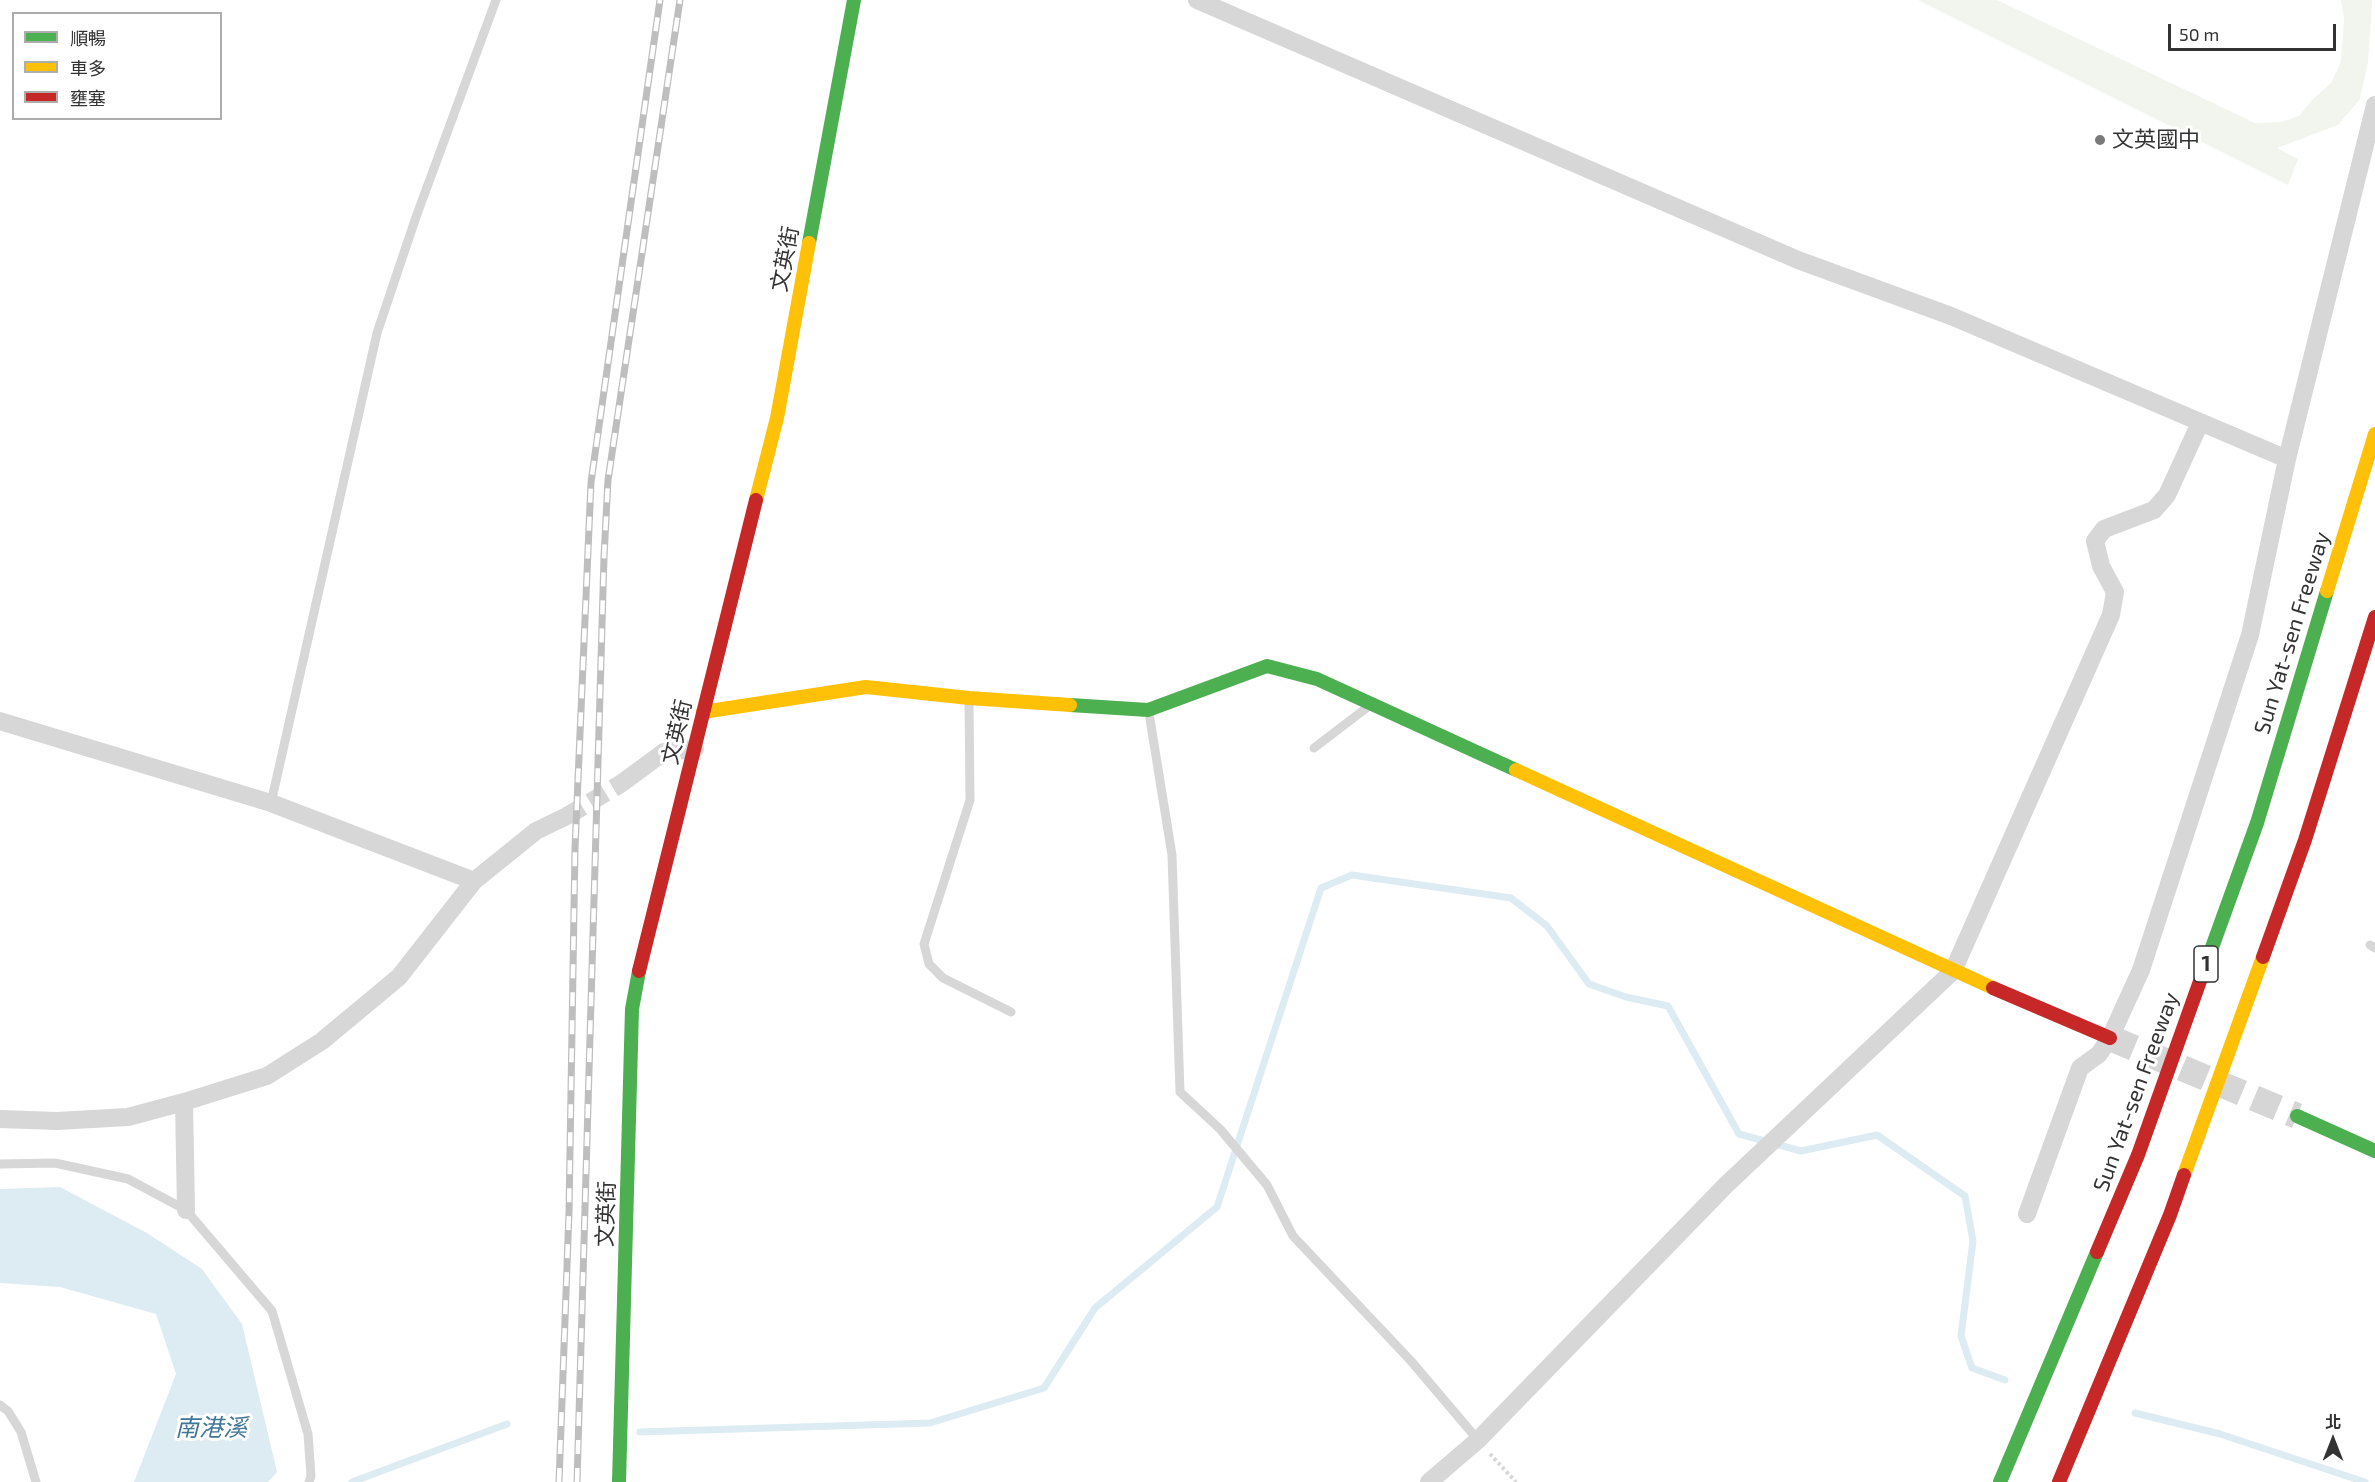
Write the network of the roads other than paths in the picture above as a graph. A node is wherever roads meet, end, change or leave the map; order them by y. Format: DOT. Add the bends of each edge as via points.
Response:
graph roads {
  1 [pos="495,0"];
  2 [pos="854,0"];
  3 [pos="1197,0"];
  4 [pos="2375,105"];
  5 [pos="2200,423"];
  6 [pos="2375,434"];
  7 [pos="2287,459"];
  8 [pos="2375,617"];
  9 [pos="969,698"];
  10 [pos="1372,704"];
  11 [pos="1148,710"];
  12 [pos="703,712"];
  13 [pos="0,721"];
  14 [pos="1314,748"];
  15 [pos="695,749"];
  16 [pos="621,783"];
  17 [pos="271,804"];
  18 [pos="567,816"];
  19 [pos="474,881"];
  20 [pos="1953,971"];
  21 [pos="1011,1012"];
  22 [pos="2110,1038"];
  23 [pos="184,1102"];
  24 [pos="2296,1116"];
  25 [pos="0,1119"];
  26 [pos="2375,1151"];
  27 [pos="0,1164"];
  28 [pos="186,1210"];
  29 [pos="2027,1214"];
  30 [pos="0,1405"];
  31 [pos="1478,1440"];
  32 [pos="310,1479"];
  33 [pos="36,1482"];
  34 [pos="619,1482"];
  35 [pos="1429,1482"];
  36 [pos="2000,1482"];
  37 [pos="2059,1482"];
  1 -- 17 [label="lane" via="377,333"];
  2 -- 12 [label="main road, 文英街" via="777,418"];
  3 -- 5 [label="street" via="1798,260 1952,316"];
  4 -- 7 [label="street"];
  5 -- 7 [label="street"];
  5 -- 20 [label="street" via="2168,495 2154,510 2104,529 2095,542 2101,566 2115,592 2111,615"];
  6 -- 36 [label="main road, Sun Yat-sen Freeway / 1" via="2249,845 2138,1155"];
  7 -- 22 [label="street" via="2250,635 2141,970"];
  8 -- 37 [label="main road, 1" via="2305,840 2170,1215"];
  9 -- 11 [label="main road"];
  9 -- 12 [label="main road" via="866,687"];
  9 -- 21 [label="lane" via="970,800 924,944 929,964 944,978"];
  10 -- 11 [label="main road" via="1317,679 1267,666"];
  10 -- 14 [label="lane"];
  10 -- 20 [label="main road"];
  11 -- 31 [label="lane" via="1172,855 1179,1092 1228,1139 1267,1185 1293,1236 1411,1361"];
  12 -- 15 [label="main road, 文英街"];
  13 -- 17 [label="street"];
  15 -- 16 [label="street" via="664,752"];
  15 -- 34 [label="main road, 文英街" via="632,1009"];
  17 -- 19 [label="street"];
  18 -- 19 [label="street" via="536,831"];
  19 -- 23 [label="street" via="399,977 322,1041 267,1076"];
  20 -- 22 [label="main road"];
  20 -- 31 [label="street" via="1726,1185"];
  22 -- 29 [label="street" via="2099,1054 2080,1068"];
  23 -- 25 [label="street" via="128,1117"];
  23 -- 28 [label="street"];
  24 -- 26 [label="main road"];
  27 -- 28 [label="lane" via="55,1163 128,1179"];
  28 -- 32 [label="lane" via="272,1311 308,1434"];
  30 -- 33 [label="lane" via="21,1432"];
  31 -- 35 [label="street"];
}
